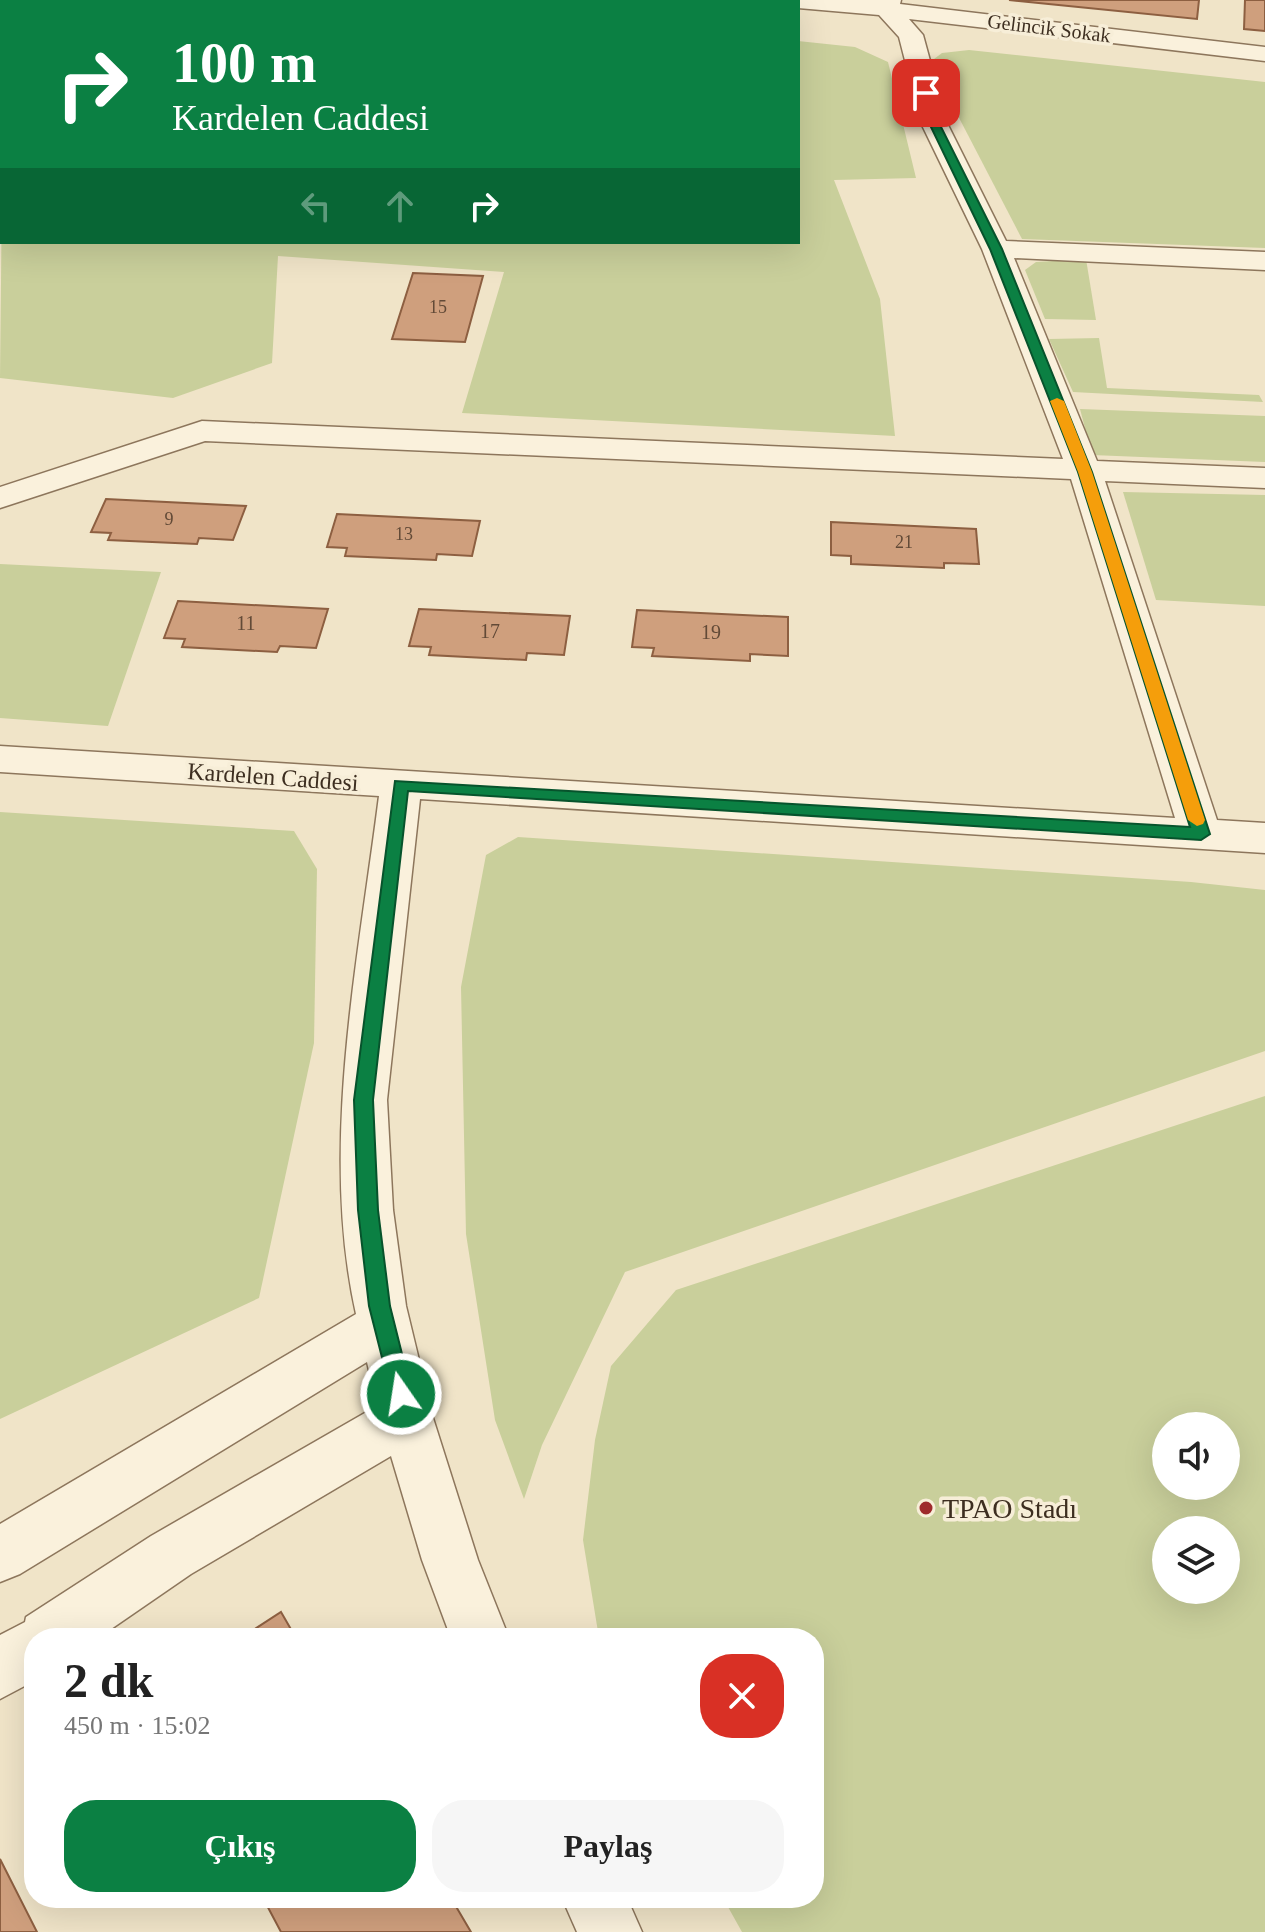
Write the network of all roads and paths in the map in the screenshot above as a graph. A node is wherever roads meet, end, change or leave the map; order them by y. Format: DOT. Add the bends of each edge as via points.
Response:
graph roads {
  1 [pos="800,3"];
  2 [pos="888,4"];
  3 [pos="837,10"];
  4 [pos="800,22"];
  5 [pos="911,35"];
  6 [pos="1265,54"];
  7 [pos="1265,72"];
  8 [pos="996,249"];
  9 [pos="1265,261"];
  10 [pos="1085,472"];
  11 [pos="1265,478"];
  12 [pos="0,498"];
  13 [pos="0,759"];
  14 [pos="401,785"];
  15 [pos="1201,834"];
  16 [pos="1265,838"];
  17 [pos="385,1324"];
  18 [pos="406,1418"];
  19 [pos="0,1555"];
  20 [pos="62,1628"];
  21 [pos="476,1628"];
  22 [pos="24,1653"];
  23 [pos="0,1669"];
  24 [pos="599,1908"];
  25 [pos="610,1932"];
  1 -- 3 [label="street, Gelincik Sokak"];
  2 -- 3 [label="street, Gelincik Sokak"];
  2 -- 5 [label="street"];
  2 -- 6 [label="street, Gelincik Sokak"];
  3 -- 4 [label="street, Gelincik Sokak"];
  3 -- 5 [label="street, Gelincik Sokak"];
  5 -- 7 [label="street, Gelincik Sokak"];
  5 -- 8 [label="street" via="934,123"];
  8 -- 9 [label="street"];
  8 -- 10 [label="street"];
  10 -- 11 [label="street"];
  10 -- 12 [label="street" via="202,431"];
  10 -- 15 [label="street"];
  13 -- 14 [label="street, Kardelen Caddesi"];
  14 -- 15 [label="street, Kardelen Caddesi"];
  14 -- 17 [label="street" via="364,1100 368,1210"];
  15 -- 16 [label="street, Kardelen Caddesi"];
  17 -- 18 [label="street"];
  17 -- 19 [label="street"];
  18 -- 20 [label="street" via="171,1555"];
  18 -- 21 [label="street"];
  22 -- 23 [label="street"];
  24 -- 25 [label="street"];
}
